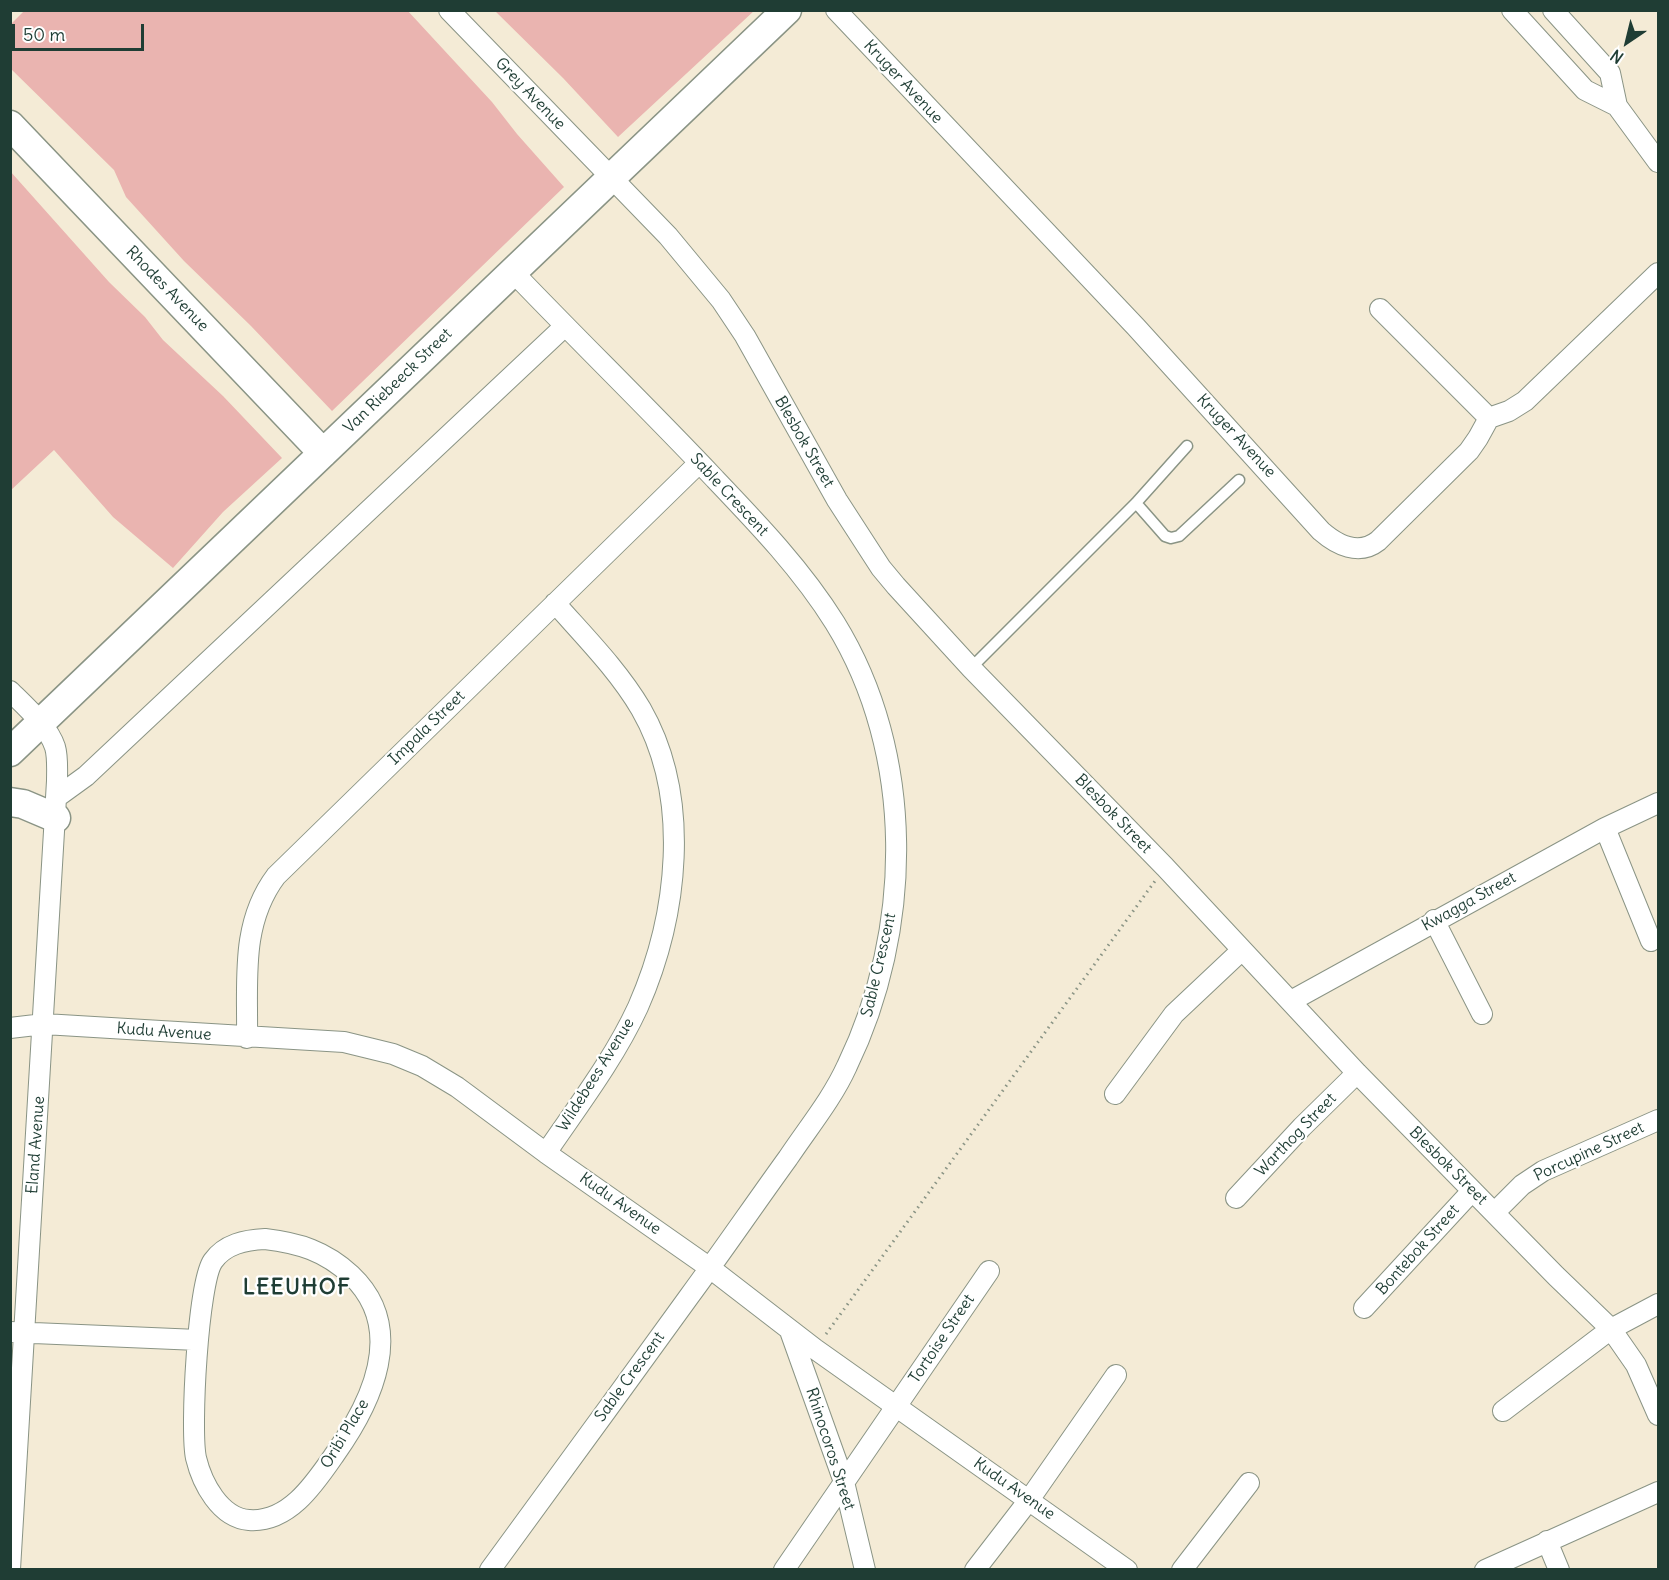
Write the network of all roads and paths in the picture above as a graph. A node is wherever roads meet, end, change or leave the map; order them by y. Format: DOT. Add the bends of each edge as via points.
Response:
graph roads {
  1 [pos="449,10"];
  2 [pos="787,10"];
  3 [pos="837,10"];
  4 [pos="1512,10"];
  5 [pos="1553,10"];
  6 [pos="1617,106"];
  7 [pos="10,125"];
  8 [pos="1659,162"];
  9 [pos="612,177"];
  10 [pos="513,272"];
  11 [pos="1659,273"];
  12 [pos="1380,309"];
  13 [pos="565,326"];
  14 [pos="1489,418"];
  15 [pos="1187,446"];
  16 [pos="323,453"];
  17 [pos="699,463"];
  18 [pos="1239,480"];
  19 [pos="1136,504"];
  20 [pos="555,603"];
  21 [pos="971,668"];
  22 [pos="10,691"];
  23 [pos="41,725"];
  24 [pos="10,752"];
  25 [pos="10,802"];
  26 [pos="1654,805"];
  27 [pos="56,808"];
  28 [pos="1605,828"];
  29 [pos="1165,867"];
  30 [pos="1434,920"];
  31 [pos="1651,941"];
  32 [pos="1242,950"];
  33 [pos="1291,1000"];
  34 [pos="1482,1014"];
  35 [pos="44,1024"];
  36 [pos="10,1028"];
  37 [pos="247,1038"];
  38 [pos="1357,1072"];
  39 [pos="1114,1094"];
  40 [pos="1659,1120"];
  41 [pos="546,1153"];
  42 [pos="1472,1191"];
  43 [pos="1236,1198"];
  44 [pos="1495,1212"];
  45 [pos="710,1268"];
  46 [pos="989,1271"];
  47 [pos="1659,1304"];
  48 [pos="1364,1308"];
  49 [pos="1611,1329"];
  50 [pos="790,1331"];
  51 [pos="17,1332"];
  52 [pos="198,1340"];
  53 [pos="815,1349"];
  54 [pos="1116,1375"];
  55 [pos="896,1407"];
  56 [pos="1503,1411"];
  57 [pos="1659,1415"];
  58 [pos="844,1482"];
  59 [pos="1249,1483"];
  60 [pos="1659,1492"];
  61 [pos="1029,1500"];
  62 [pos="1547,1541"];
  63 [pos="10,1569"];
  64 [pos="490,1569"];
  65 [pos="784,1569"];
  66 [pos="865,1569"];
  67 [pos="975,1569"];
  68 [pos="1127,1569"];
  69 [pos="1182,1569"];
  70 [pos="1485,1569"];
  71 [pos="1559,1569"];
  1 -- 9 [label="street, Grey Avenue"];
  2 -- 9 [label="street, Van Riebeeck Street"];
  3 -- 14 [label="street, Kruger Avenue" via="1330,538 1355,548 1375,544 1469,451"];
  4 -- 6 [label="street" via="1585,90"];
  5 -- 6 [label="street" via="1610,73"];
  6 -- 8 [label="street"];
  7 -- 16 [label="street, Rhodes Avenue"];
  9 -- 10 [label="street, Van Riebeeck Street"];
  9 -- 21 [label="street, Blesbok Street" via="722,300 837,500 881,568"];
  10 -- 13 [label="street, Sable Crescent"];
  10 -- 16 [label="street, Van Riebeeck Street"];
  11 -- 14 [label="street" via="1525,401"];
  12 -- 14 [label="street"];
  13 -- 17 [label="street, Sable Crescent"];
  13 -- 27 [label="street"];
  15 -- 19 [label="lane"];
  16 -- 23 [label="street, Van Riebeeck Street"];
  17 -- 20 [label="street, Impala Street"];
  17 -- 45 [label="street, Sable Crescent" via="796,570 845,641 870,698 886,757 896,858 886,947 876,991 852,1057 825,1104"];
  18 -- 19 [label="lane" via="1179,536 1172,538 1165,536"];
  19 -- 21 [label="lane"];
  20 -- 37 [label="street, Impala Street" via="289,862 267,888 251,930"];
  20 -- 41 [label="street, Wildebees Avenue" via="608,662 651,729 670,790 674,849 662,933 637,1008"];
  21 -- 29 [label="street, Blesbok Street"];
  22 -- 23 [label="street, Eland Avenue"];
  23 -- 24 [label="street, Van Riebeeck Street"];
  23 -- 27 [label="street, Eland Avenue" via="56,749"];
  25 -- 27 [label="street"];
  26 -- 28 [label="street, Kwagga Street"];
  27 -- 35 [label="street, Eland Avenue"];
  28 -- 30 [label="street, Kwagga Street"];
  28 -- 31 [label="street"];
  29 -- 32 [label="street, Blesbok Street"];
  29 -- 53 [label="path"];
  30 -- 33 [label="street, Kwagga Street"];
  30 -- 34 [label="street"];
  32 -- 33 [label="street, Blesbok Street"];
  32 -- 39 [label="street" via="1174,1014"];
  33 -- 38 [label="street, Blesbok Street"];
  35 -- 36 [label="street, Kudu Avenue"];
  35 -- 37 [label="street, Kudu Avenue"];
  35 -- 51 [label="street, Eland Avenue"];
  37 -- 41 [label="street, Kudu Avenue" via="344,1042 406,1059 441,1076"];
  38 -- 42 [label="street, Blesbok Street"];
  38 -- 43 [label="street, Warthog Street"];
  40 -- 44 [label="street, Porcupine Street" via="1543,1171"];
  41 -- 45 [label="street, Kudu Avenue"];
  42 -- 44 [label="street, Blesbok Street"];
  42 -- 48 [label="street, Bontebok Street"];
  44 -- 49 [label="street, Blesbok Street"];
  45 -- 50 [label="street, Kudu Avenue"];
  45 -- 64 [label="street, Sable Crescent"];
  46 -- 55 [label="street, Tortoise Street"];
  47 -- 49 [label="street"];
  49 -- 56 [label="street"];
  49 -- 57 [label="street, Blesbok Street" via="1636,1365"];
  50 -- 53 [label="street, Kudu Avenue"];
  50 -- 58 [label="street, Rhinocoros Street"];
  51 -- 52 [label="street"];
  51 -- 63 [label="street, Eland Avenue"];
  52 -- 52 [label="street, Oribi Place" via="211,1264 226,1249 250,1240 293,1242 321,1252 353,1276 372,1304 380,1330 380,1347 368,1396 350,1432 312,1486 282,1512 258,1520 240,1518 226,1511 208,1488 196,1458 194,1435"];
  53 -- 55 [label="street, Kudu Avenue"];
  54 -- 61 [label="street"];
  55 -- 58 [label="street, Tortoise Street"];
  55 -- 61 [label="street, Kudu Avenue"];
  58 -- 65 [label="street, Tortoise Street"];
  58 -- 66 [label="street, Rhinocoros Street"];
  59 -- 69 [label="street"];
  60 -- 62 [label="street"];
  61 -- 67 [label="street"];
  61 -- 68 [label="street, Kudu Avenue"];
  62 -- 70 [label="street"];
  62 -- 71 [label="street"];
}
